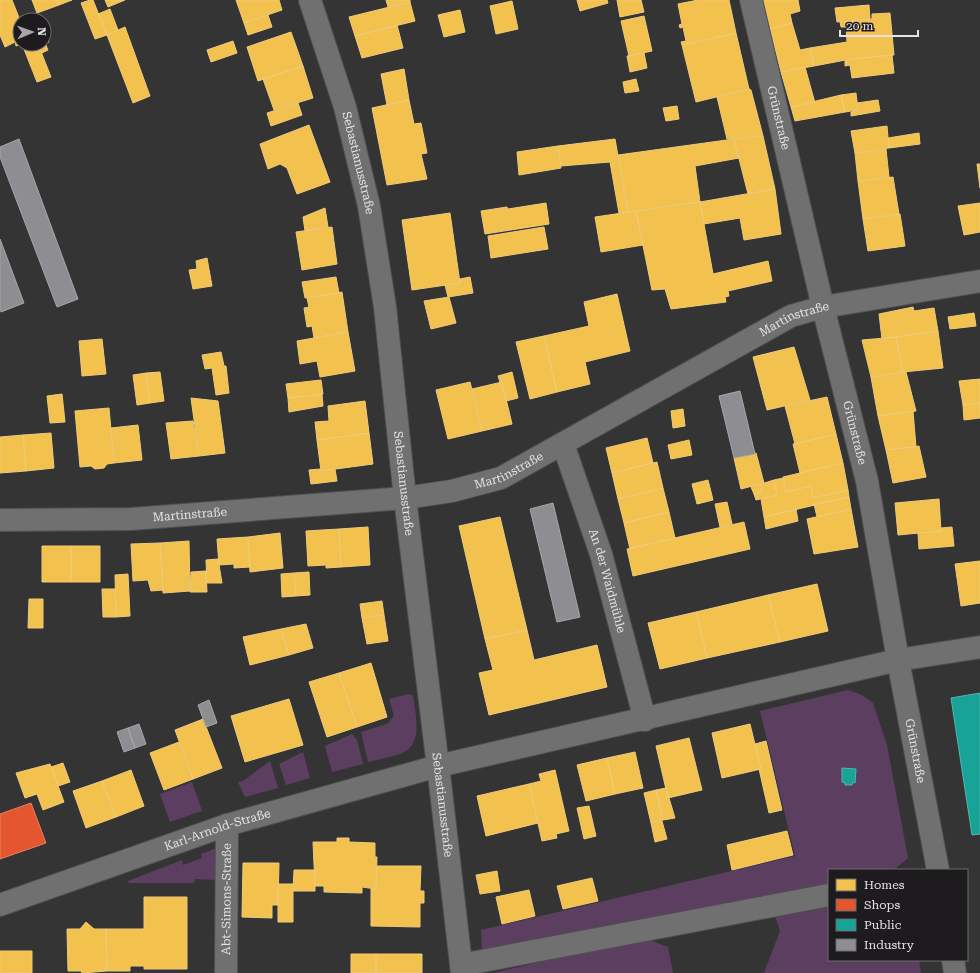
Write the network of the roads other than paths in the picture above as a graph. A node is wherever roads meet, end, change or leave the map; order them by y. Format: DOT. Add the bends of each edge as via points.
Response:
graph roads {
  1 [pos="310,0"];
  2 [pos="751,0"];
  3 [pos="980,281"];
  4 [pos="823,307"];
  5 [pos="563,444"];
  6 [pos="405,498"];
  7 [pos="0,520"];
  8 [pos="980,647"];
  9 [pos="898,660"];
  10 [pos="644,720"];
  11 [pos="438,766"];
  12 [pos="228,825"];
  13 [pos="938,869"];
  14 [pos="828,895"];
  15 [pos="0,905"];
  16 [pos="953,961"];
  17 [pos="462,969"];
  18 [pos="226,973"];
  19 [pos="955,973"];
  1 -- 6 [label="street, Sebastianusstraße" via="345,107 369,206 385,307"];
  2 -- 4 [label="street, Grünstraße"];
  3 -- 4 [label="street, Martinstraße"];
  4 -- 5 [label="street, Martinstraße" via="791,316"];
  4 -- 9 [label="street, Grünstraße" via="867,481"];
  5 -- 6 [label="street, Martinstraße" via="501,478 452,491"];
  5 -- 10 [label="street, An der Waidmühle" via="601,554"];
  6 -- 7 [label="street, Martinstraße" via="131,519"];
  6 -- 11 [label="street, Sebastianusstraße"];
  8 -- 9 [label="street"];
  9 -- 10 [label="street"];
  9 -- 13 [label="street, Grünstraße"];
  10 -- 11 [label="street"];
  11 -- 12 [label="street, Karl-Arnold-Straße"];
  11 -- 17 [label="street, Sebastianusstraße"];
  12 -- 15 [label="street, Karl-Arnold-Straße"];
  12 -- 18 [label="street, Abt-Simons-Straße"];
  14 -- 17 [label="street"];
  16 -- 19 [label="street"];
}
